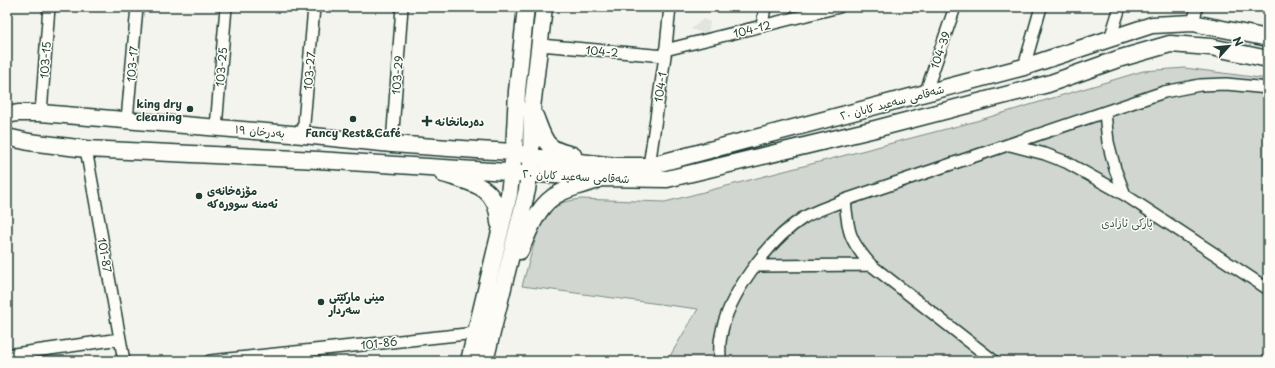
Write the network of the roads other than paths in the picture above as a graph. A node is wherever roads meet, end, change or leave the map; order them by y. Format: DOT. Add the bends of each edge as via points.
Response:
graph roads {
  1 [pos="49,7"];
  2 [pos="137,7"];
  3 [pos="226,7"];
  4 [pos="314,7"];
  5 [pos="402,7"];
  6 [pos="526,7"];
  7 [pos="544,7"];
  8 [pos="670,7"];
  9 [pos="765,7"];
  10 [pos="839,7"];
  11 [pos="955,7"];
  12 [pos="1041,7"];
  13 [pos="1120,7"];
  14 [pos="1197,7"];
  15 [pos="1193,24"];
  16 [pos="762,26"];
  17 [pos="1268,38"];
  18 [pos="1110,39"];
  19 [pos="540,45"];
  20 [pos="665,53"];
  21 [pos="1268,59"];
  22 [pos="1024,67"];
  23 [pos="1268,88"];
  24 [pos="517,91"];
  25 [pos="926,94"];
  26 [pos="532,108"];
  27 [pos="41,113"];
  28 [pos="1105,113"];
  29 [pos="7,115"];
  30 [pos="127,120"];
  31 [pos="216,128"];
  32 [pos="303,135"];
  33 [pos="7,137"];
  34 [pos="392,144"];
  35 [pos="1009,145"];
  36 [pos="86,149"];
  37 [pos="477,150"];
  38 [pos="514,152"];
  39 [pos="532,157"];
  40 [pos="617,166"];
  41 [pos="649,166"];
  42 [pos="416,167"];
  43 [pos="512,172"];
  44 [pos="530,174"];
  45 [pos="601,178"];
  46 [pos="1125,195"];
  47 [pos="845,200"];
  48 [pos="499,236"];
  49 [pos="871,265"];
  50 [pos="755,266"];
  51 [pos="504,285"];
  52 [pos="1268,289"];
  53 [pos="476,333"];
  54 [pos="120,339"];
  55 [pos="7,355"];
  56 [pos="268,358"];
  57 [pos="124,361"];
  58 [pos="210,361"];
  59 [pos="469,361"];
  60 [pos="485,361"];
  61 [pos="720,361"];
  62 [pos="994,361"];
  1 -- 27 [label="street, 103-15"];
  2 -- 30 [label="street, 103-17"];
  3 -- 31 [label="street, 103-25"];
  4 -- 32 [label="street, 103-27"];
  5 -- 34 [label="street, 103-29"];
  6 -- 24 [label="main road"];
  7 -- 19 [label="main road"];
  8 -- 20 [label="street, 104-1"];
  9 -- 16 [label="street"];
  10 -- 16 [label="street, 104-12"];
  11 -- 25 [label="street, 104-39"];
  12 -- 22 [label="street"];
  13 -- 18 [label="street"];
  14 -- 15 [label="street"];
  15 -- 17 [label="main road, شەقامی سەعید کابان ٢٠"];
  15 -- 18 [label="main road, شەقامی سەعید کابان ٢٠" via="1152,25"];
  16 -- 20 [label="street, 104-12"];
  18 -- 22 [label="main road, شەقامی سەعید کابان ٢٠"];
  19 -- 20 [label="street, 104-2"];
  19 -- 26 [label="main road"];
  20 -- 41 [label="street, 104-1"];
  21 -- 45 [label="main road, شەقامی سەعید کابان ٢٠" via="1211,47 1170,44 1048,84 667,179"];
  22 -- 25 [label="main road, شەقامی سەعید کابان ٢٠"];
  23 -- 28 [label="street" via="1226,84 1200,85 1164,92"];
  24 -- 37 [label="main road" via="509,130 503,142"];
  24 -- 38 [label="main road"];
  25 -- 41 [label="main road, شەقامی سەعید کابان ٢٠"];
  26 -- 39 [label="main road"];
  26 -- 40 [label="main road" via="545,141 555,150"];
  27 -- 29 [label="main road, بەدرخان ١٩"];
  27 -- 30 [label="main road, بەدرخان ١٩"];
  28 -- 35 [label="street"];
  28 -- 46 [label="street" via="1108,142"];
  30 -- 31 [label="main road, بەدرخان ١٩"];
  31 -- 32 [label="main road, بەدرخان ١٩"];
  32 -- 34 [label="main road, بەدرخان ١٩"];
  33 -- 36 [label="main road"];
  34 -- 37 [label="main road, بەدرخان ١٩"];
  35 -- 46 [label="street" via="1066,162"];
  35 -- 47 [label="street"];
  36 -- 42 [label="main road"];
  36 -- 54 [label="street, 101-87"];
  37 -- 38 [label="main road, بەدرخان ١٩"];
  38 -- 39 [label="main road, شەقامی سەعید کابان ٢٠"];
  38 -- 43 [label="main road"];
  39 -- 40 [label="main road, شەقامی سەعید کابان ٢٠"];
  39 -- 44 [label="main road"];
  40 -- 41 [label="main road, شەقامی سەعید کابان ٢٠"];
  42 -- 43 [label="main road"];
  42 -- 48 [label="main road" via="482,187 497,206"];
  43 -- 44 [label="main road, شەقامی سەعید کابان ٢٠"];
  43 -- 48 [label="main road"];
  44 -- 45 [label="main road, شەقامی سەعید کابان ٢٠"];
  44 -- 51 [label="main road"];
  45 -- 51 [label="main road" via="560,193 545,204 535,218"];
  46 -- 52 [label="street"];
  47 -- 49 [label="street" via="851,237 857,249"];
  47 -- 50 [label="street" via="804,218 791,227"];
  48 -- 53 [label="main road"];
  49 -- 50 [label="street"];
  49 -- 62 [label="street"];
  50 -- 61 [label="street" via="730,308 721,336"];
  51 -- 60 [label="main road"];
  53 -- 56 [label="street, 101-86"];
  53 -- 59 [label="main road"];
  54 -- 55 [label="street"];
  54 -- 57 [label="street, 101-87"];
  56 -- 58 [label="street, 101-86"];
}
